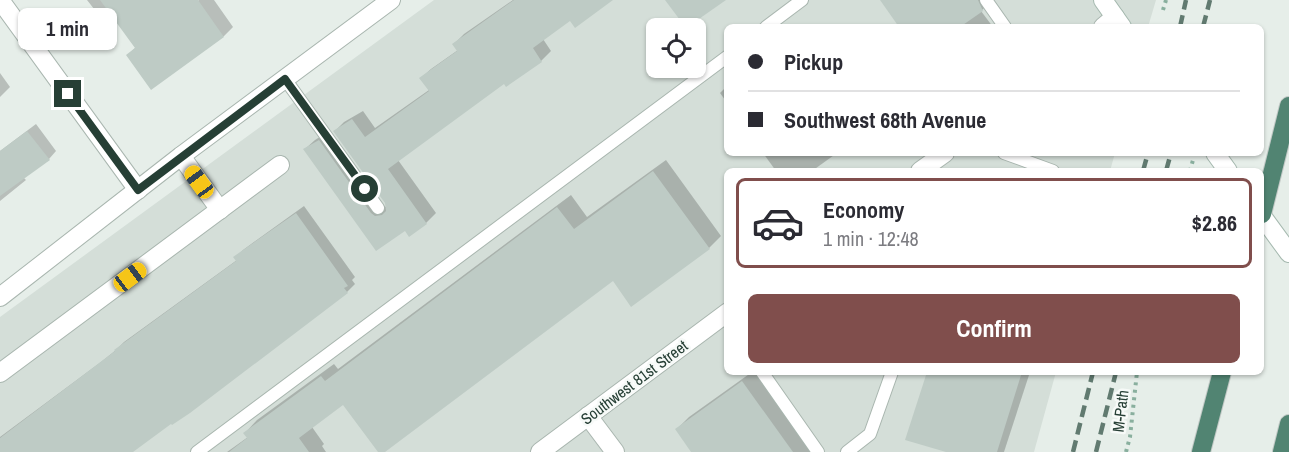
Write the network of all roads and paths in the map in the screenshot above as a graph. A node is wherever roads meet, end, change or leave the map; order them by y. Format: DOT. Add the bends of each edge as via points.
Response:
graph roads {
  1 [pos="0,0"];
  2 [pos="391,0"];
  3 [pos="802,0"];
  4 [pos="986,0"];
  5 [pos="1103,0"];
  6 [pos="1166,0"];
  7 [pos="1163,10"];
  8 [pos="770,24"];
  9 [pos="1003,24"];
  10 [pos="1113,24"];
  11 [pos="724,59"];
  12 [pos="285,79"];
  13 [pos="1289,106"];
  14 [pos="181,156"];
  15 [pos="1012,156"];
  16 [pos="280,165"];
  17 [pos="1045,168"];
  18 [pos="138,190"];
  19 [pos="1264,207"];
  20 [pos="378,208"];
  21 [pos="220,210"];
  22 [pos="1264,218"];
  23 [pos="1289,253"];
  24 [pos="0,297"];
  25 [pos="724,318"];
  26 [pos="0,373"];
  27 [pos="764,375"];
  28 [pos="891,375"];
  29 [pos="1137,375"];
  30 [pos="1221,375"];
  31 [pos="588,416"];
  32 [pos="1289,424"];
  33 [pos="197,452"];
  34 [pos="540,452"];
  35 [pos="615,452"];
  36 [pos="819,452"];
  37 [pos="847,452"];
  38 [pos="1126,452"];
  39 [pos="1201,452"];
  40 [pos="1282,452"];
  1 -- 18 [label="street"];
  2 -- 12 [label="street"];
  3 -- 8 [label="lane"];
  4 -- 9 [label="lane"];
  5 -- 10 [label="street"];
  6 -- 7 [label="path"];
  11 -- 33 [label="lane"];
  12 -- 14 [label="street"];
  12 -- 20 [label="lane"];
  13 -- 19 [label="highway"];
  14 -- 18 [label="street"];
  14 -- 21 [label="street"];
  15 -- 17 [label="lane"];
  16 -- 21 [label="street"];
  18 -- 24 [label="street"];
  21 -- 26 [label="street"];
  22 -- 23 [label="street"];
  25 -- 31 [label="street, Southwest 81st Street"];
  27 -- 36 [label="lane"];
  28 -- 37 [label="lane" via="870,434"];
  29 -- 38 [label="path, M-Path"];
  30 -- 39 [label="highway"];
  31 -- 34 [label="street, Southwest 81st Street"];
  31 -- 35 [label="street"];
  32 -- 40 [label="highway"];
}
